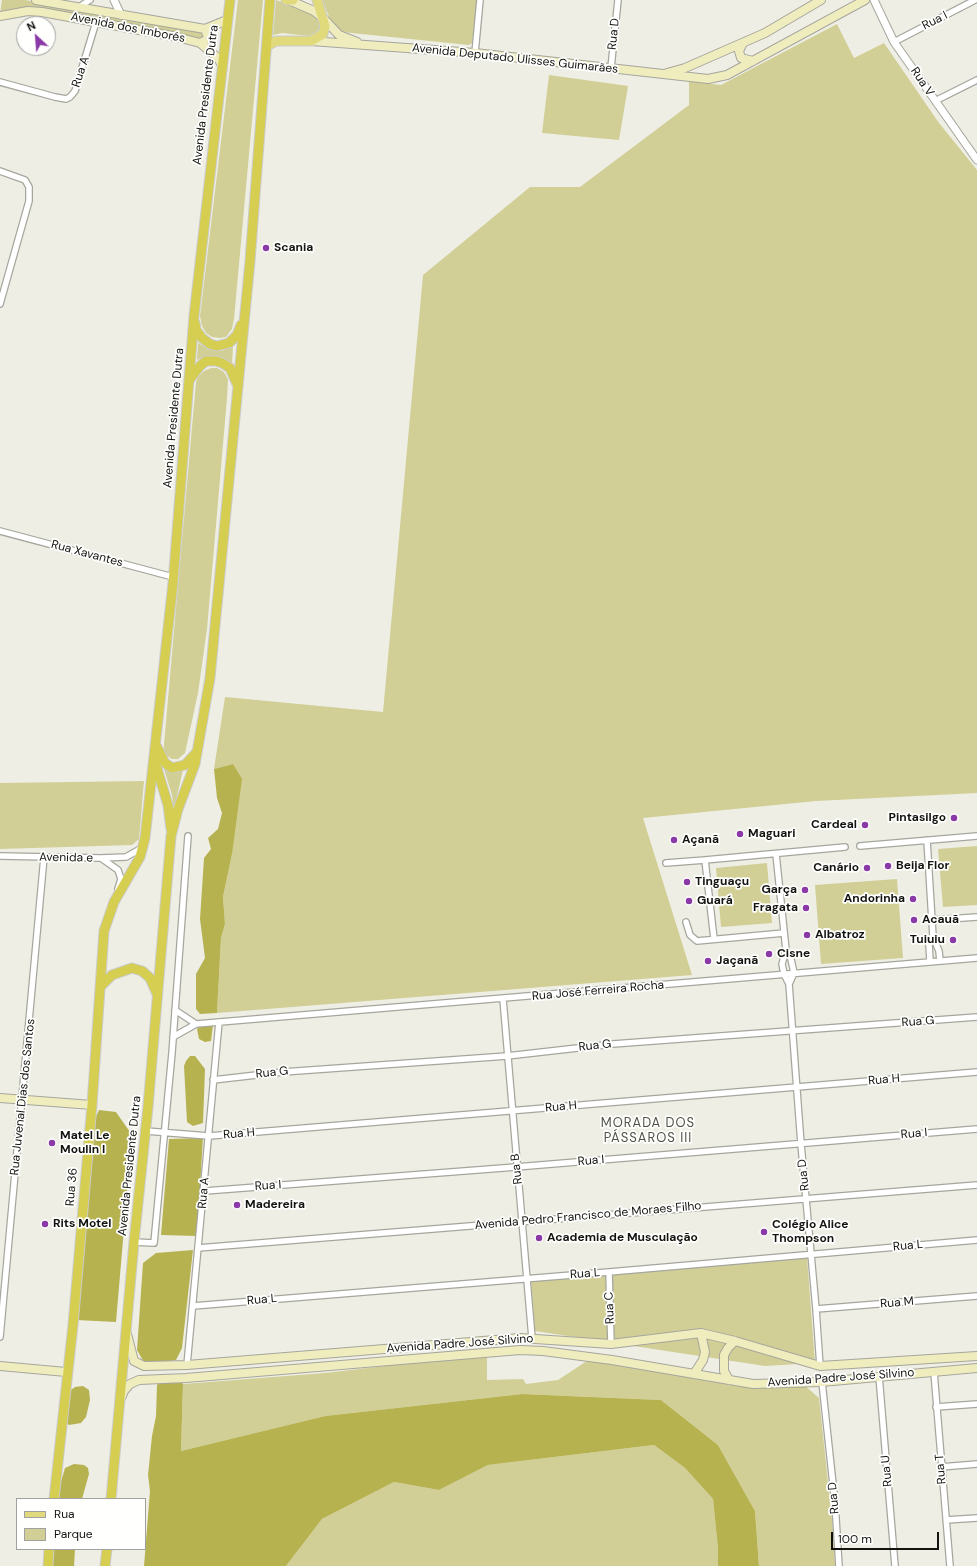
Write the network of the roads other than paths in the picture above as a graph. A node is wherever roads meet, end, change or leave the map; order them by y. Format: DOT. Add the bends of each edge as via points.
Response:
graph roads {
  1 [pos="36,0"];
  2 [pos="90,0"];
  3 [pos="114,0"];
  4 [pos="230,0"];
  5 [pos="270,0"];
  6 [pos="290,0"];
  7 [pos="317,0"];
  8 [pos="480,0"];
  9 [pos="618,0"];
  10 [pos="821,0"];
  11 [pos="865,0"];
  12 [pos="874,0"];
  13 [pos="976,0"];
  14 [pos="78,8"];
  15 [pos="121,15"];
  16 [pos="0,16"];
  17 [pos="323,18"];
  18 [pos="227,20"];
  19 [pos="96,22"];
  20 [pos="204,29"];
  21 [pos="311,41"];
  22 [pos="894,42"];
  23 [pos="200,43"];
  24 [pos="743,43"];
  25 [pos="365,45"];
  26 [pos="267,46"];
  27 [pos="474,53"];
  28 [pos="753,61"];
  29 [pos="223,66"];
  30 [pos="611,68"];
  31 [pos="665,74"];
  32 [pos="977,80"];
  33 [pos="0,82"];
  34 [pos="935,101"];
  35 [pos="977,159"];
  36 [pos="0,171"];
  37 [pos="0,304"];
  38 [pos="194,316"];
  39 [pos="244,318"];
  40 [pos="188,382"];
  41 [pos="237,385"];
  42 [pos="0,531"];
  43 [pos="173,577"];
  44 [pos="156,744"];
  45 [pos="198,749"];
  46 [pos="154,759"];
  47 [pos="171,836"];
  48 [pos="188,836"];
  49 [pos="977,836"];
  50 [pos="927,840"];
  51 [pos="144,846"];
  52 [pos="860,846"];
  53 [pos="845,847"];
  54 [pos="776,854"];
  55 [pos="0,856"];
  56 [pos="44,857"];
  57 [pos="101,858"];
  58 [pos="705,860"];
  59 [pos="666,863"];
  60 [pos="114,902"];
  61 [pos="977,917"];
  62 [pos="933,920"];
  63 [pos="686,922"];
  64 [pos="784,932"];
  65 [pos="933,937"];
  66 [pos="714,939"];
  67 [pos="786,950"];
  68 [pos="977,958"];
  69 [pos="930,961"];
  70 [pos="940,961"];
  71 [pos="794,973"];
  72 [pos="784,974"];
  73 [pos="789,984"];
  74 [pos="100,987"];
  75 [pos="158,997"];
  76 [pos="503,999"];
  77 [pos="175,1010"];
  78 [pos="977,1018"];
  79 [pos="219,1022"];
  80 [pos="196,1024"];
  81 [pos="792,1032"];
  82 [pos="173,1037"];
  83 [pos="507,1056"];
  84 [pos="977,1072"];
  85 [pos="213,1080"];
  86 [pos="796,1088"];
  87 [pos="0,1098"];
  88 [pos="22,1100"];
  89 [pos="92,1105"];
  90 [pos="511,1111"];
  91 [pos="977,1129"];
  92 [pos="146,1131"];
  93 [pos="165,1132"];
  94 [pos="209,1136"];
  95 [pos="801,1144"];
  96 [pos="516,1167"];
  97 [pos="977,1184"];
  98 [pos="205,1191"];
  99 [pos="806,1198"];
  100 [pos="522,1221"];
  101 [pos="977,1240"];
  102 [pos="134,1242"];
  103 [pos="198,1248"];
  104 [pos="811,1254"];
  105 [pos="609,1272"];
  106 [pos="527,1278"];
  107 [pos="977,1296"];
  108 [pos="193,1306"];
  109 [pos="816,1309"];
  110 [pos="701,1333"];
  111 [pos="127,1334"];
  112 [pos="0,1337"];
  113 [pos="532,1338"];
  114 [pos="735,1341"];
  115 [pos="611,1344"];
  116 [pos="977,1356"];
  117 [pos="187,1365"];
  118 [pos="0,1366"];
  119 [pos="820,1366"];
  120 [pos="977,1368"];
  121 [pos="66,1372"];
  122 [pos="934,1372"];
  123 [pos="694,1374"];
  124 [pos="879,1376"];
  125 [pos="729,1380"];
  126 [pos="822,1382"];
  127 [pos="120,1402"];
  128 [pos="977,1404"];
  129 [pos="936,1406"];
  130 [pos="977,1464"];
  131 [pos="941,1467"];
  132 [pos="54,1498"];
  133 [pos="111,1498"];
  134 [pos="977,1518"];
  135 [pos="946,1520"];
  136 [pos="49,1550"];
  137 [pos="107,1550"];
  138 [pos="48,1566"];
  139 [pos="105,1566"];
  140 [pos="839,1566"];
  141 [pos="895,1566"];
  142 [pos="950,1566"];
  1 -- 14 [label="main road, Avenida dos Imborés"];
  2 -- 14 [label="street"];
  3 -- 15 [label="street"];
  4 -- 18 [label="highway, Avenida Presidente Dutra"];
  5 -- 26 [label="highway, Avenida Presidente Dutra"];
  6 -- 17 [label="main road, Avenida Deputado Ulisses Guimarães"];
  7 -- 17 [label="main road"];
  8 -- 27 [label="street"];
  9 -- 30 [label="street, Rua D"];
  10 -- 24 [label="main road, Avenida Deputado Ulisses Guimarães" via="784,23"];
  11 -- 28 [label="main road, Avenida Deputado Ulisses Guimarães"];
  12 -- 22 [label="street, Rua V"];
  13 -- 22 [label="street, Rua I"];
  14 -- 15 [label="main road, Avenida dos Imborés"];
  15 -- 20 [label="main road, Avenida dos Imborés"];
  16 -- 19 [label="main road, Avenida dos Imborés" via="35,12"];
  17 -- 21 [label="main road" via="326,26 323,34"];
  17 -- 25 [label="main road, Avenida Deputado Ulisses Guimarães" via="339,35"];
  18 -- 20 [label="main road"];
  18 -- 29 [label="highway, Avenida Presidente Dutra"];
  19 -- 23 [label="main road, Avenida dos Imborés"];
  19 -- 33 [label="street, Rua A" via="75,91 70,97 55,97"];
  20 -- 23 [label="main road" via="208,37"];
  21 -- 25 [label="main road, Avenida Deputado Ulisses Guimarães"];
  21 -- 26 [label="main road, Avenida Deputado Ulisses Guimarães" via="276,41"];
  22 -- 34 [label="street, Rua V"];
  23 -- 29 [label="main road, Avenida dos Imborés" via="218,58"];
  24 -- 28 [label="main road" via="739,51 741,58"];
  24 -- 31 [label="main road, Avenida Deputado Ulisses Guimarães"];
  25 -- 27 [label="main road, Avenida Deputado Ulisses Guimarães"];
  26 -- 39 [label="highway, Avenida Presidente Dutra"];
  27 -- 30 [label="main road, Avenida Deputado Ulisses Guimarães"];
  28 -- 31 [label="main road, Avenida Deputado Ulisses Guimarães" via="719,77 689,78"];
  29 -- 38 [label="highway, Avenida Presidente Dutra"];
  30 -- 31 [label="main road, Avenida Deputado Ulisses Guimarães"];
  32 -- 34 [label="street"];
  34 -- 35 [label="street, Rua V"];
  36 -- 37 [label="street" via="25,180 30,201"];
  38 -- 39 [label="highway" via="196,330 202,338 217,346 229,343 237,335"];
  38 -- 40 [label="highway, Avenida Presidente Dutra"];
  39 -- 41 [label="highway, Avenida Presidente Dutra"];
  40 -- 41 [label="highway" via="206,361 216,361 230,368"];
  40 -- 43 [label="highway, Avenida Presidente Dutra"];
  41 -- 45 [label="highway, Avenida Presidente Dutra" via="210,678"];
  42 -- 43 [label="street, Rua Xavantes"];
  43 -- 44 [label="highway, Avenida Presidente Dutra"];
  44 -- 45 [label="highway" via="162,760 172,768 188,763"];
  44 -- 46 [label="highway, Avenida Presidente Dutra"];
  45 -- 47 [label="highway, Avenida Presidente Dutra"];
  46 -- 47 [label="highway, Avenida Presidente Dutra" via="168,805"];
  46 -- 51 [label="highway, Rua 36"];
  47 -- 75 [label="highway, Avenida Presidente Dutra"];
  48 -- 77 [label="street"];
  49 -- 50 [label="street"];
  50 -- 52 [label="street"];
  50 -- 62 [label="street"];
  51 -- 57 [label="street" via="126,857"];
  51 -- 60 [label="highway, Rua 36"];
  53 -- 54 [label="street"];
  54 -- 58 [label="street"];
  54 -- 64 [label="street"];
  55 -- 56 [label="street, Avenida e"];
  56 -- 57 [label="street, Avenida e"];
  56 -- 88 [label="street, Rua Juvenal Dias dos Santos"];
  57 -- 60 [label="street, Avenida e" via="118,870 121,879"];
  58 -- 59 [label="street"];
  58 -- 66 [label="street"];
  60 -- 74 [label="highway, Rua 36" via="104,931"];
  61 -- 62 [label="street"];
  62 -- 65 [label="street"];
  63 -- 66 [label="street" via="693,939"];
  64 -- 66 [label="street"];
  64 -- 67 [label="street"];
  65 -- 69 [label="street" via="929,945"];
  65 -- 70 [label="street"];
  67 -- 71 [label="street"];
  67 -- 72 [label="street" via="782,960"];
  68 -- 70 [label="street, Rua José Ferreira Rocha"];
  69 -- 70 [label="street, Rua José Ferreira Rocha"];
  69 -- 71 [label="street, Rua José Ferreira Rocha"];
  71 -- 72 [label="street, Rua José Ferreira Rocha"];
  71 -- 73 [label="street, Rua D"];
  72 -- 73 [label="street, Rua D"];
  72 -- 76 [label="street, Rua José Ferreira Rocha"];
  73 -- 81 [label="street, Rua D"];
  74 -- 75 [label="highway" via="112,975 132,968 142,971 150,978"];
  74 -- 89 [label="highway, Rua 36"];
  75 -- 92 [label="highway, Avenida Presidente Dutra"];
  76 -- 79 [label="street, Rua José Ferreira Rocha"];
  76 -- 83 [label="street, Rua B"];
  77 -- 80 [label="street"];
  77 -- 82 [label="street"];
  78 -- 81 [label="street, Rua G"];
  79 -- 80 [label="street, Rua José Ferreira Rocha"];
  79 -- 85 [label="street, Rua A"];
  80 -- 82 [label="street"];
  81 -- 83 [label="street, Rua G" via="613,1044"];
  81 -- 86 [label="street, Rua D"];
  82 -- 93 [label="street"];
  83 -- 85 [label="street, Rua G" via="283,1072"];
  83 -- 90 [label="street, Rua B"];
  84 -- 86 [label="street, Rua H"];
  85 -- 94 [label="street, Rua A"];
  86 -- 90 [label="street, Rua H"];
  86 -- 95 [label="street, Rua D"];
  87 -- 88 [label="main road"];
  88 -- 89 [label="main road"];
  88 -- 112 [label="street, Rua Juvenal Dias dos Santos"];
  89 -- 121 [label="highway, Rua 36" via="73,1325"];
  90 -- 94 [label="street, Rua H"];
  90 -- 96 [label="street, Rua B"];
  91 -- 95 [label="street, Rua I"];
  92 -- 93 [label="street, Rua H"];
  92 -- 102 [label="highway, Avenida Presidente Dutra"];
  93 -- 94 [label="street, Rua H"];
  93 -- 102 [label="street" via="154,1243"];
  94 -- 98 [label="street, Rua A"];
  95 -- 96 [label="street, Rua I"];
  95 -- 99 [label="street, Rua D"];
  96 -- 98 [label="street, Rua I"];
  96 -- 100 [label="street, Rua B"];
  97 -- 99 [label="street, Avenida Pedro Francisco de Moraes Filho"];
  98 -- 103 [label="street, Rua A"];
  99 -- 100 [label="street, Avenida Pedro Francisco de Moraes Filho"];
  99 -- 104 [label="street, Rua D"];
  100 -- 103 [label="street, Avenida Pedro Francisco de Moraes Filho"];
  100 -- 106 [label="street, Rua B"];
  101 -- 104 [label="street, Rua L"];
  102 -- 111 [label="highway, Avenida Presidente Dutra"];
  103 -- 108 [label="street, Rua A"];
  104 -- 105 [label="street, Rua L"];
  104 -- 109 [label="street, Rua D"];
  105 -- 106 [label="street, Rua L"];
  105 -- 115 [label="street, Rua C"];
  106 -- 108 [label="street, Rua L"];
  106 -- 113 [label="street, Rua B"];
  107 -- 109 [label="street, Rua M"];
  108 -- 117 [label="street, Rua A"];
  109 -- 119 [label="street, Rua D"];
  110 -- 114 [label="main road, Avenida Padre José Silvino"];
  110 -- 115 [label="main road, Avenida Padre José Silvino"];
  110 -- 123 [label="main road" via="705,1352"];
  111 -- 117 [label="main road, Avenida Padre José Silvino" via="134,1361 144,1366"];
  111 -- 127 [label="highway, Avenida Presidente Dutra"];
  113 -- 115 [label="main road, Avenida Padre José Silvino"];
  113 -- 117 [label="main road, Avenida Padre José Silvino"];
  114 -- 119 [label="main road, Avenida Padre José Silvino"];
  114 -- 125 [label="main road" via="728,1348 723,1363"];
  116 -- 119 [label="main road, Avenida Padre José Silvino"];
  118 -- 121 [label="main road"];
  120 -- 122 [label="main road, Avenida Padre José Silvino"];
  121 -- 132 [label="highway, Rua 36"];
  122 -- 124 [label="main road, Avenida Padre José Silvino"];
  122 -- 129 [label="street, Rua T"];
  123 -- 125 [label="main road, Avenida Padre José Silvino"];
  123 -- 127 [label="main road, Avenida Padre José Silvino" via="612,1360 520,1350 139,1380 130,1384"];
  124 -- 126 [label="main road, Avenida Padre José Silvino"];
  124 -- 141 [label="street, Rua U"];
  125 -- 126 [label="main road, Avenida Padre José Silvino" via="765,1384"];
  126 -- 140 [label="street, Rua D"];
  127 -- 133 [label="highway, Avenida Presidente Dutra"];
  128 -- 129 [label="street"];
  129 -- 131 [label="street, Rua T"];
  130 -- 131 [label="street"];
  131 -- 135 [label="street, Rua T"];
  134 -- 135 [label="street"];
  135 -- 142 [label="street, Rua T"];
  136 -- 138 [label="highway"];
  137 -- 139 [label="highway"];
}
